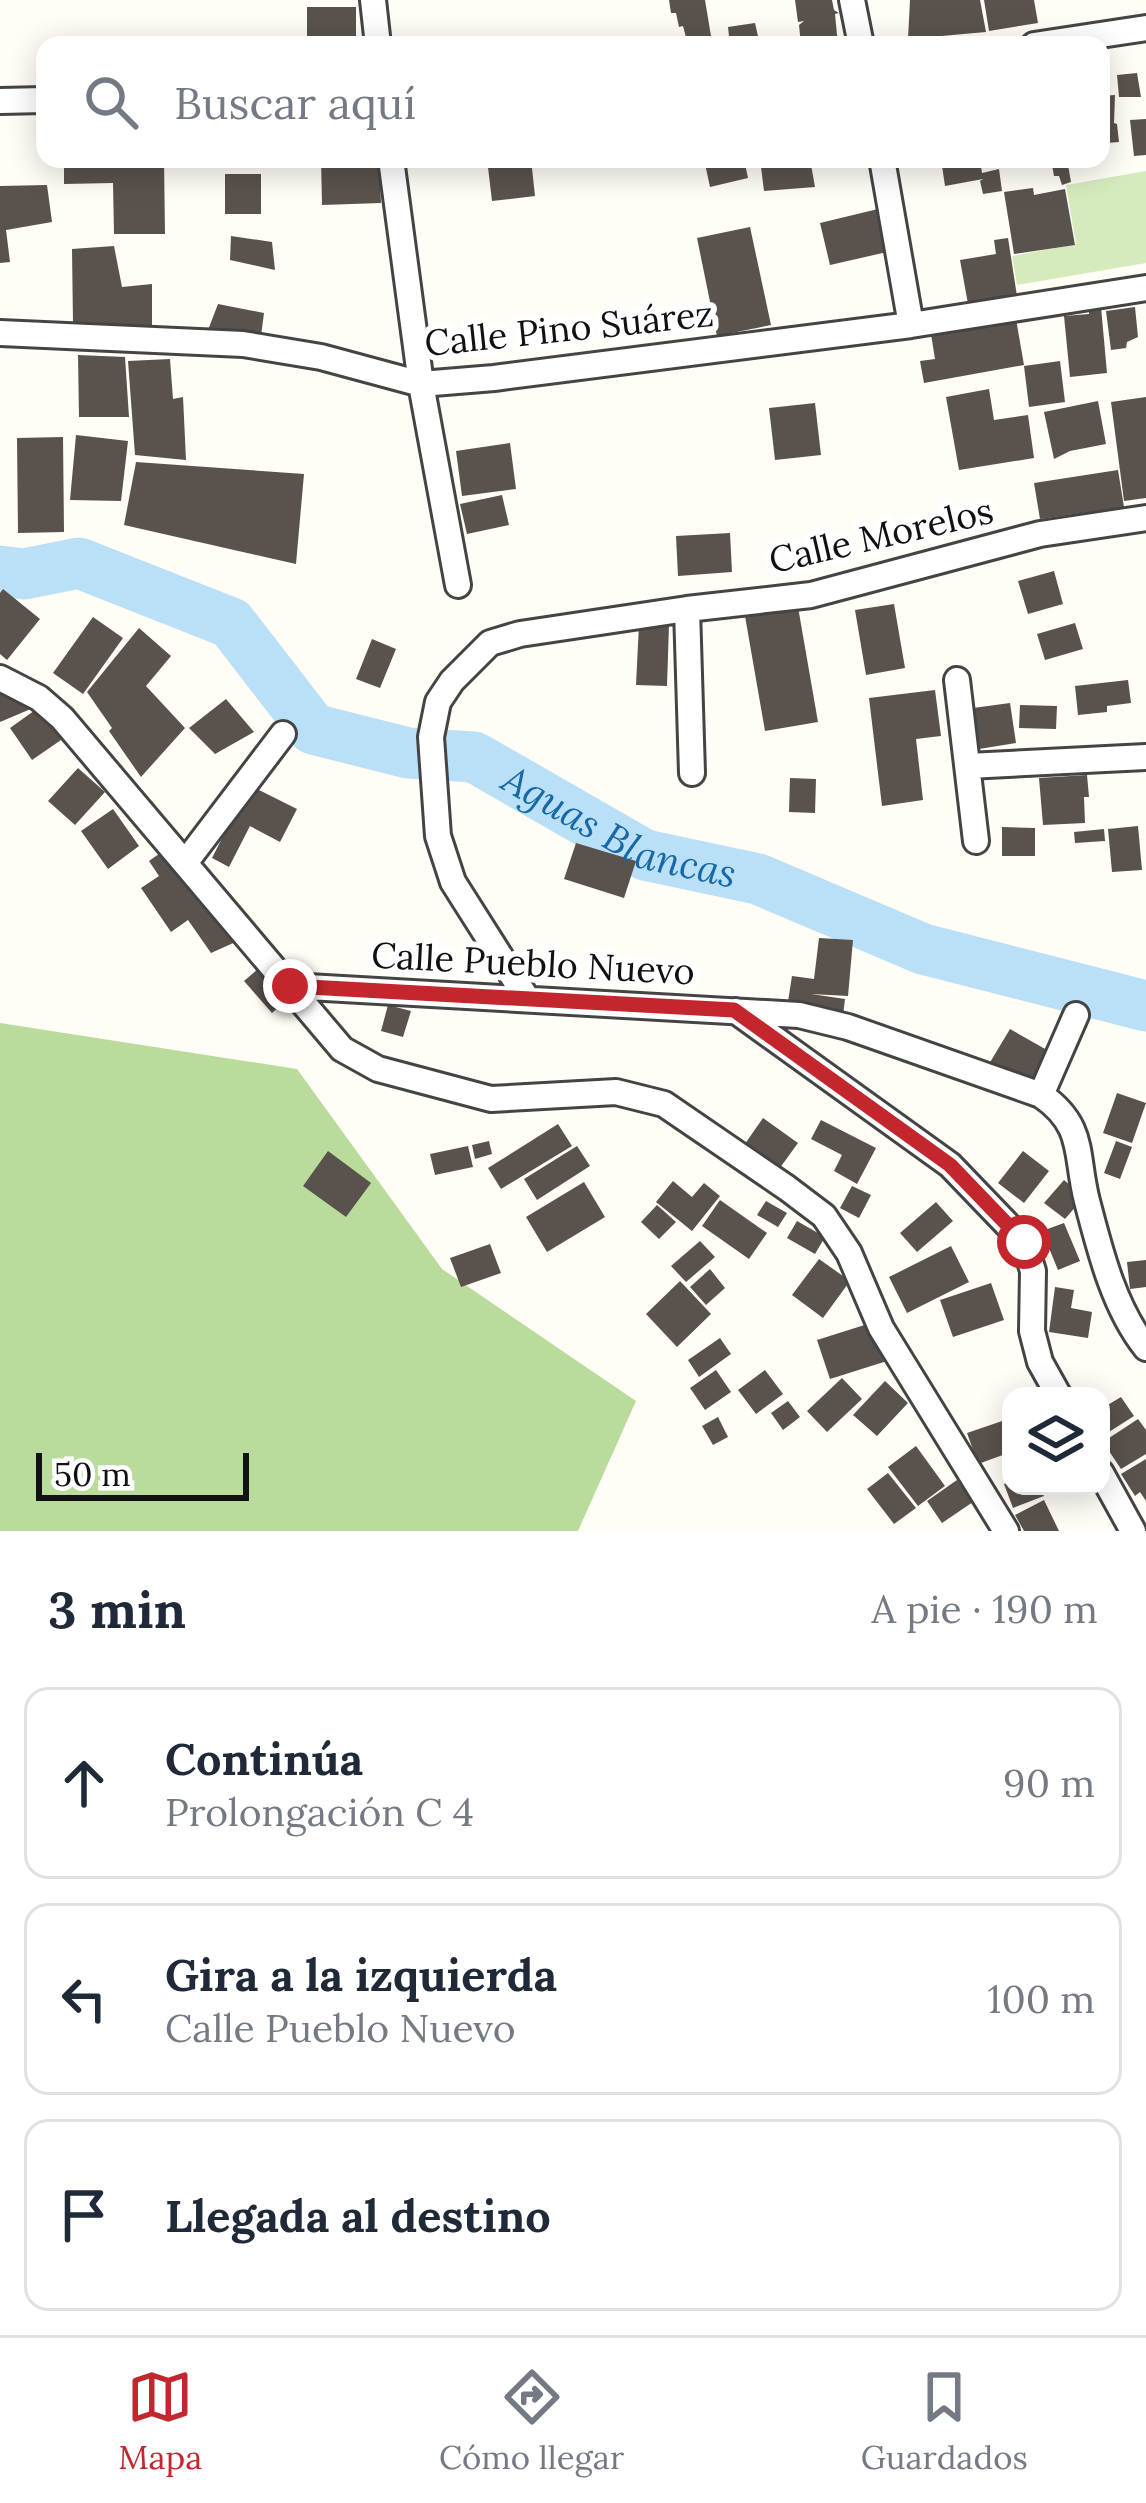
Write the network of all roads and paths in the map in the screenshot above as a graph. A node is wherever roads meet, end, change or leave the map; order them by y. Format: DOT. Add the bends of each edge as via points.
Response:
graph roads {
  1 [pos="373,0"];
  2 [pos="853,0"];
  3 [pos="1146,28"];
  4 [pos="377,36"];
  5 [pos="860,36"];
  6 [pos="1093,36"];
  7 [pos="36,100"];
  8 [pos="0,101"];
  9 [pos="392,168"];
  10 [pos="884,168"];
  11 [pos="1146,288"];
  12 [pos="911,325"];
  13 [pos="0,333"];
  14 [pos="421,384"];
  15 [pos="1146,518"];
  16 [pos="458,585"];
  17 [pos="687,609"];
  18 [pos="0,677"];
  19 [pos="957,680"];
  20 [pos="283,734"];
  21 [pos="1146,757"];
  22 [pos="968,766"];
  23 [pos="692,773"];
  24 [pos="976,841"];
  25 [pos="185,863"];
  26 [pos="290,986"];
  27 [pos="526,998"];
  28 [pos="734,1010"];
  29 [pos="1076,1015"];
  30 [pos="1041,1095"];
  31 [pos="1146,1348"];
  32 [pos="1054,1387"];
  33 [pos="1110,1489"];
  34 [pos="1006,1531"];
  35 [pos="1133,1531"];
  1 -- 4 [label="street"];
  2 -- 5 [label="street"];
  3 -- 6 [label="street"];
  7 -- 8 [label="street"];
  9 -- 14 [label="street"];
  10 -- 12 [label="street"];
  11 -- 12 [label="street, Calle Pino Suárez"];
  12 -- 14 [label="street, Calle Pino Suárez"];
  13 -- 14 [label="street, Calle Pino Suárez" via="243,344"];
  14 -- 16 [label="street"];
  15 -- 17 [label="street, Calle Morelos" via="1040,534 811,595"];
  17 -- 23 [label="street"];
  17 -- 27 [label="street, Calle Morelos" via="490,644 437,702 431,737 438,836 453,882"];
  18 -- 25 [label="street" via="62,718"];
  19 -- 22 [label="street"];
  20 -- 25 [label="street"];
  21 -- 22 [label="street"];
  22 -- 24 [label="street"];
  25 -- 26 [label="street"];
  26 -- 27 [label="street, Calle Pueblo Nuevo"];
  26 -- 34 [label="street" via="342,1049 378,1069 491,1100 616,1092 664,1104 787,1187 824,1216 849,1253 881,1328"];
  27 -- 28 [label="street, Calle Pueblo Nuevo"];
  28 -- 30 [label="street, Calle Pueblo Nuevo" via="848,1027"];
  28 -- 32 [label="street" via="950,1165 1024,1242 1034,1271 1032,1331"];
  29 -- 30 [label="street"];
  30 -- 31 [label="street" via="1079,1143 1107,1271"];
  33 -- 35 [label="street"];
}
